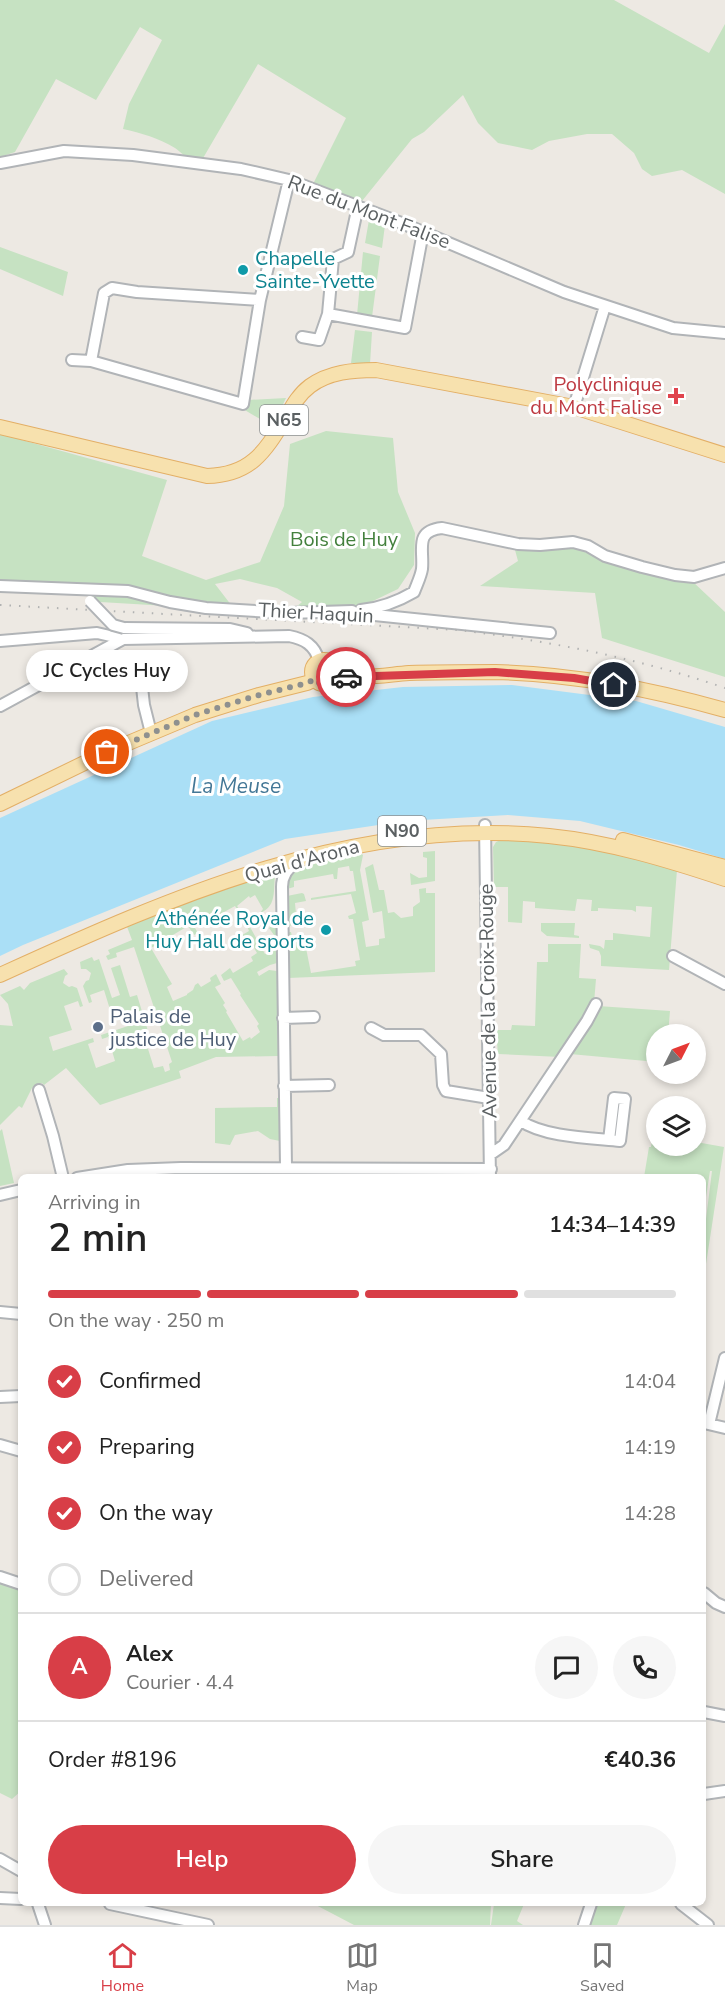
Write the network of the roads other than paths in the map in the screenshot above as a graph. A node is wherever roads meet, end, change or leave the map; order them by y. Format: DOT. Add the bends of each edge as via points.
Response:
graph roads {
  1 [pos="0,163"];
  2 [pos="289,180"];
  3 [pos="358,206"];
  4 [pos="423,232"];
  5 [pos="260,300"];
  6 [pos="605,306"];
  7 [pos="328,314"];
  8 [pos="725,333"];
  9 [pos="302,337"];
  10 [pos="72,360"];
  11 [pos="91,361"];
  12 [pos="574,407"];
  13 [pos="0,427"];
  14 [pos="725,455"];
  15 [pos="725,568"];
  16 [pos="0,586"];
  17 [pos="83,589"];
  18 [pos="352,611"];
  19 [pos="124,633"];
  20 [pos="550,633"];
  21 [pos="0,641"];
  22 [pos="319,662"];
  23 [pos="336,674"];
  24 [pos="315,679"];
  25 [pos="142,687"];
  26 [pos="0,706"];
  27 [pos="725,710"];
  28 [pos="151,733"];
  29 [pos="0,804"];
  30 [pos="485,829"];
  31 [pos="306,856"];
  32 [pos="725,867"];
  33 [pos="725,879"];
  34 [pos="673,956"];
  35 [pos="0,966"];
  36 [pos="0,975"];
  37 [pos="725,984"];
  38 [pos="596,1004"];
  39 [pos="314,1017"];
  40 [pos="283,1018"];
  41 [pos="371,1028"];
  42 [pos="329,1085"];
  43 [pos="284,1086"];
  44 [pos="39,1090"];
  45 [pos="489,1098"];
  46 [pos="520,1121"];
  47 [pos="609,1140"];
  48 [pos="491,1154"];
  49 [pos="282,1171"];
  50 [pos="491,1173"];
  51 [pos="62,1174"];
  52 [pos="102,1174"];
  53 [pos="18,1191"];
  54 [pos="0,1195"];
  55 [pos="0,1312"];
  56 [pos="18,1314"];
  57 [pos="725,1358"];
  58 [pos="18,1396"];
  59 [pos="0,1397"];
  60 [pos="706,1424"];
  61 [pos="725,1428"];
  62 [pos="0,1446"];
  63 [pos="18,1450"];
  64 [pos="0,1577"];
  65 [pos="18,1583"];
  66 [pos="706,1595"];
  67 [pos="725,1607"];
  68 [pos="706,1712"];
  69 [pos="725,1716"];
  70 [pos="725,1791"];
  71 [pos="706,1794"];
  72 [pos="0,1859"];
  73 [pos="18,1870"];
  74 [pos="0,1898"];
  75 [pos="18,1899"];
  76 [pos="39,1906"];
  77 [pos="129,1906"];
  78 [pos="590,1906"];
  79 [pos="684,1906"];
  80 [pos="45,1925"];
  81 [pos="208,1925"];
  82 [pos="584,1925"];
  83 [pos="708,1925"];
  1 -- 2 [label="street, Rue du Mont Falise" via="75,152 133,155 241,169"];
  2 -- 3 [label="street, Rue du Mont Falise"];
  2 -- 5 [label="street"];
  3 -- 4 [label="street, Rue du Mont Falise"];
  3 -- 7 [label="street" via="348,252 333,259"];
  4 -- 6 [label="street, Rue du Mont Falise"];
  4 -- 7 [label="street" via="405,328"];
  5 -- 11 [label="street" via="107,289"];
  5 -- 11 [label="street" via="243,404"];
  6 -- 8 [label="street, Rue du Mont Falise" via="673,328"];
  6 -- 12 [label="street"];
  7 -- 9 [label="street" via="319,340"];
  10 -- 11 [label="street"];
  12 -- 13 [label="main road, N65" via="376,370 346,372 322,379 302,393 253,463 228,475 216,476"];
  12 -- 14 [label="main road, N65"];
  15 -- 18 [label="street" via="694,577 675,575 573,542 518,544 432,529 423,538 422,569 414,592 377,608"];
  16 -- 17 [label="street, Thier Haquin"];
  17 -- 18 [label="street, Thier Haquin" via="128,591 206,608 289,613"];
  17 -- 19 [label="street, bridge" via="90,601"];
  18 -- 20 [label="street, Thier Haquin"];
  19 -- 21 [label="street"];
  19 -- 22 [label="street" via="230,629 255,637 302,639 313,648"];
  19 -- 26 [label="street"];
  22 -- 23 [label="main road" via="329,661"];
  22 -- 24 [label="main road" via="313,669"];
  23 -- 24 [label="main road" via="330,683"];
  23 -- 27 [label="main road" via="361,678 495,672 574,678"];
  24 -- 28 [label="main road" via="229,703"];
  25 -- 28 [label="street"];
  28 -- 29 [label="main road"];
  30 -- 31 [label="main road, Quai d'Arona / N90" via="364,844"];
  30 -- 32 [label="main road, Quai d'Arona / N90" via="526,827 591,834"];
  30 -- 33 [label="main road, Quai d'Arona / N90" via="594,843"];
  30 -- 35 [label="main road, Quai d'Arona / N90" via="430,828 362,836 276,857 140,905"];
  30 -- 45 [label="street, Avenue de la Croix-Rouge"];
  31 -- 36 [label="main road, Quai d'Arona / N90" via="143,912"];
  31 -- 40 [label="street" via="292,865 282,879"];
  34 -- 37 [label="street"];
  38 -- 46 [label="street"];
  39 -- 40 [label="street"];
  40 -- 43 [label="street"];
  41 -- 45 [label="street" via="384,1035 419,1034 441,1054 446,1091"];
  42 -- 43 [label="street"];
  43 -- 49 [label="street"];
  44 -- 51 [label="street"];
  45 -- 48 [label="street, Avenue de la Croix-Rouge"];
  46 -- 47 [label="street" via="548,1132"];
  46 -- 48 [label="street" via="504,1145"];
  48 -- 50 [label="street, Avenue de la Croix-Rouge"];
  49 -- 50 [label="street"];
  49 -- 52 [label="street" via="128,1170"];
  53 -- 54 [label="street"];
  55 -- 56 [label="street"];
  57 -- 60 [label="street"];
  58 -- 59 [label="street"];
  60 -- 61 [label="street"];
  62 -- 63 [label="street"];
  64 -- 65 [label="street"];
  66 -- 67 [label="street"];
  68 -- 69 [label="street"];
  70 -- 71 [label="street"];
  72 -- 73 [label="street"];
  74 -- 75 [label="street"];
  76 -- 80 [label="street"];
  77 -- 81 [label="street"];
  78 -- 82 [label="street"];
  79 -- 83 [label="street"];
}
